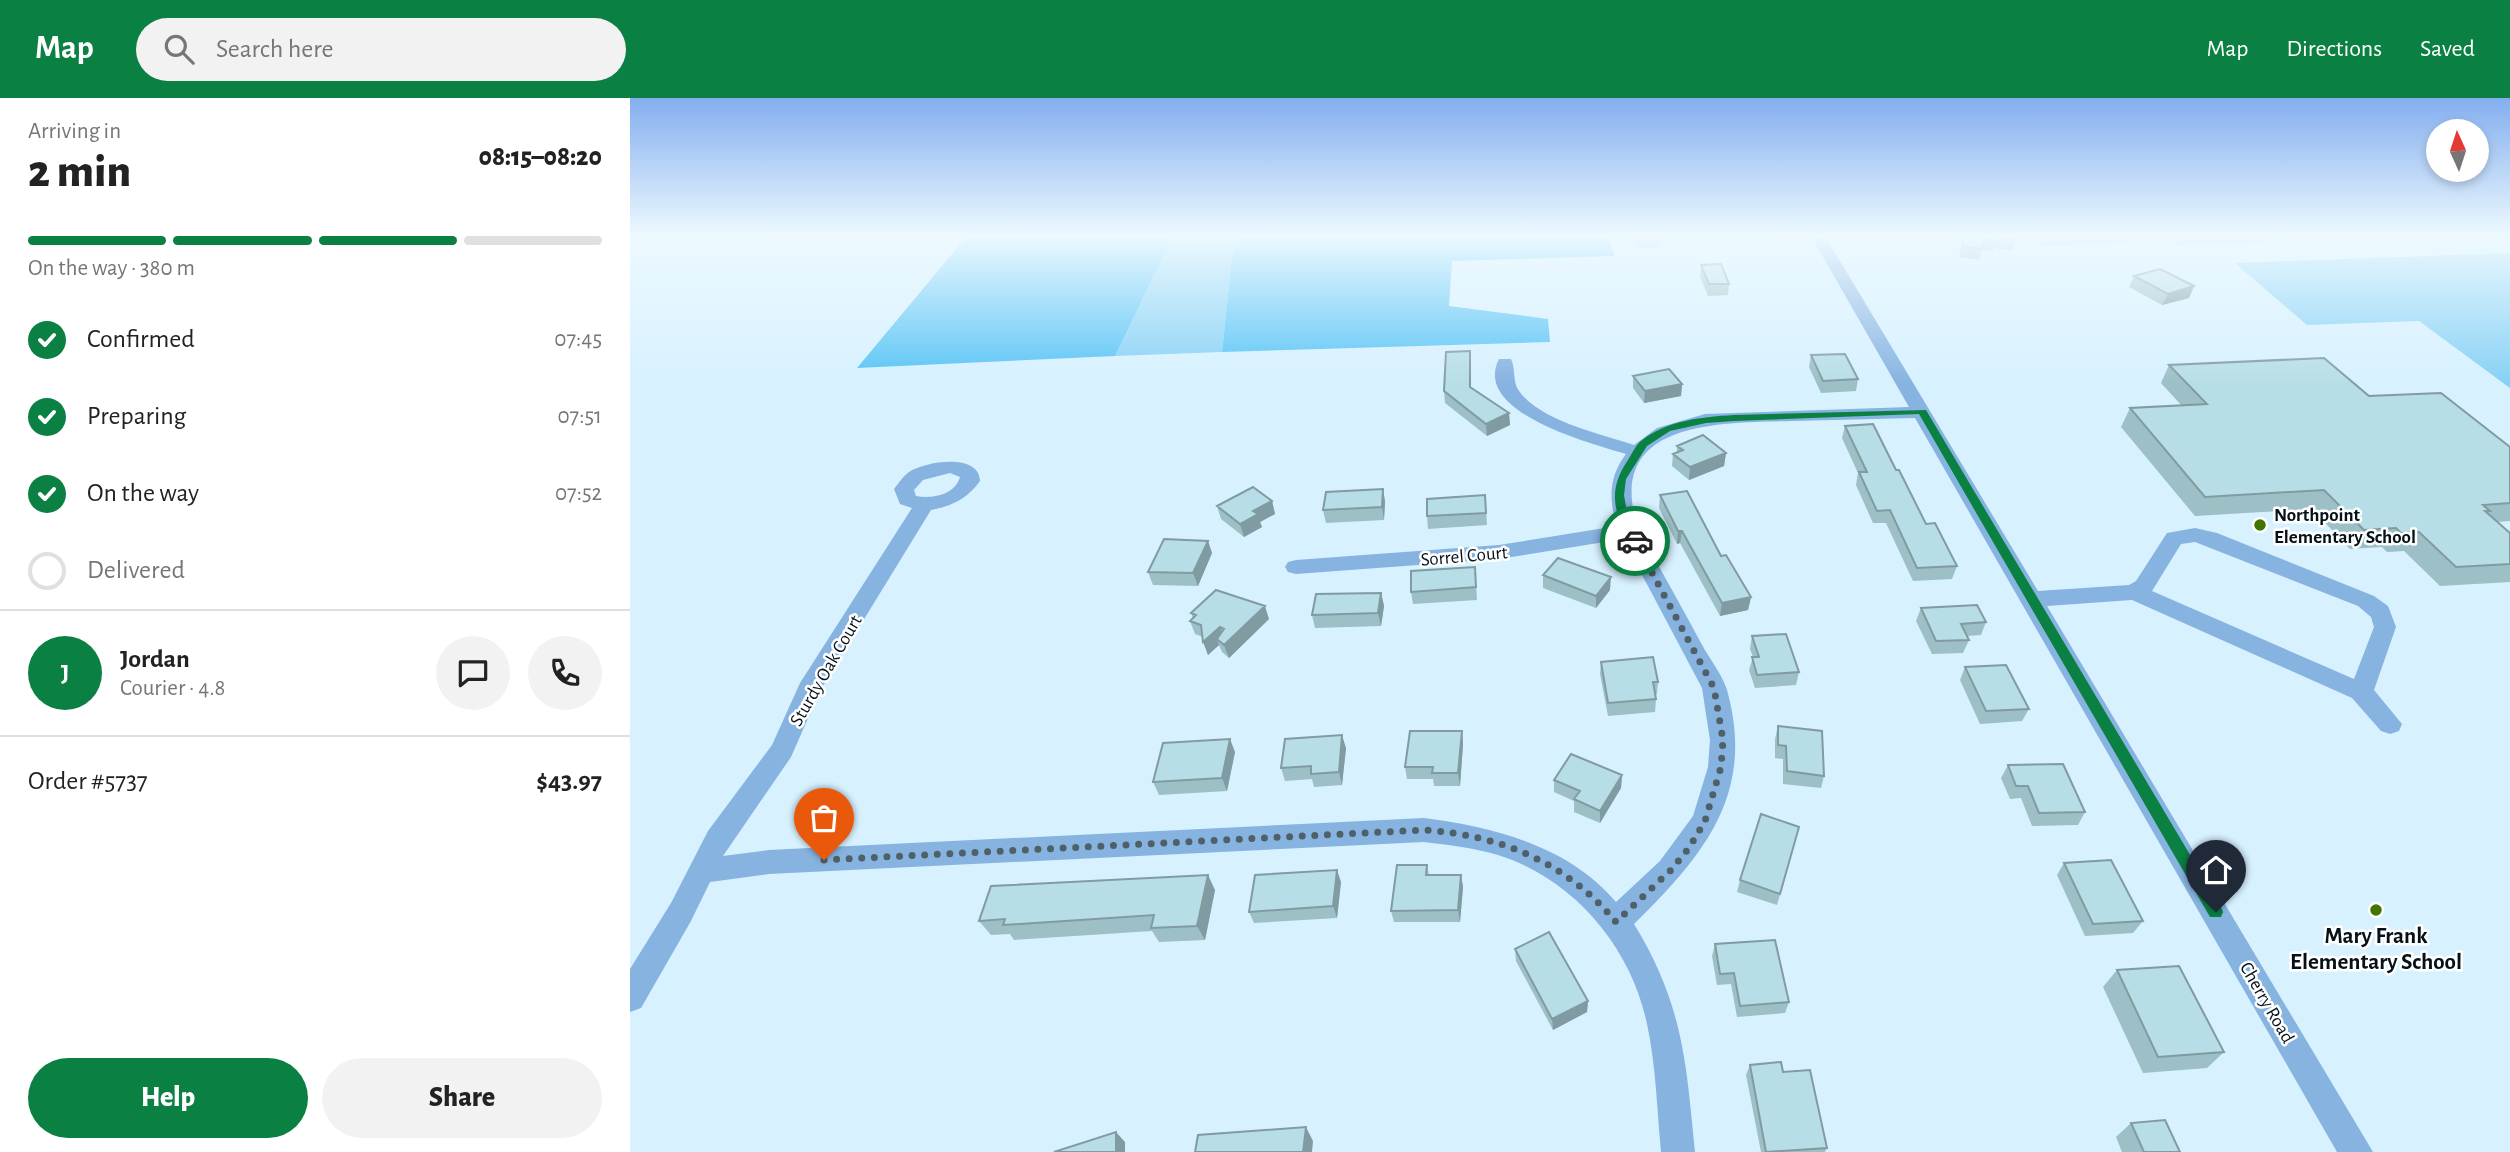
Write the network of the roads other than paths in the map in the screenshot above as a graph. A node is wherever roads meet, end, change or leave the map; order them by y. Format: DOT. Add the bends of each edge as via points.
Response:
graph roads {
  1 [pos="1847,285"];
  2 [pos="1505,363"];
  3 [pos="1922,412"];
  4 [pos="1637,452"];
  5 [pos="924,504"];
  6 [pos="1629,531"];
  7 [pos="1296,567"];
  8 [pos="2134,592"];
  9 [pos="2032,599"];
  10 [pos="2361,692"];
  11 [pos="2390,724"];
  12 [pos="704,871"];
  13 [pos="1616,922"];
  14 [pos="630,997"];
  15 [pos="1678,1152"];
  16 [pos="2356,1152"];
  1 -- 3 [label="street, Cherry Road"];
  2 -- 4 [label="street" via="1510,391 1526,408"];
  3 -- 4 [label="street" via="1706,420 1666,429"];
  3 -- 9 [label="street, Cherry Road"];
  4 -- 6 [label="street" via="1621,479 1619,495"];
  5 -- 12 [label="street, Sturdy Oak Court" via="809,689 782,750 718,839"];
  6 -- 7 [label="street, Sorrel Court" via="1499,552"];
  6 -- 13 [label="street" via="1714,688 1723,740 1721,767 1705,821 1671,870"];
  8 -- 9 [label="street"];
  8 -- 10 [label="street"];
  8 -- 10 [label="street" via="2144,586 2174,538 2195,535 2367,601 2384,617 2385,627"];
  9 -- 16 [label="street, Cherry Road"];
  10 -- 11 [label="street"];
  12 -- 13 [label="street" via="769,863 1433,831 1480,836 1545,861 1586,890"];
  12 -- 14 [label="street, Sturdy Oak Court"];
  13 -- 15 [label="street" via="1638,956 1659,1005"];
}
